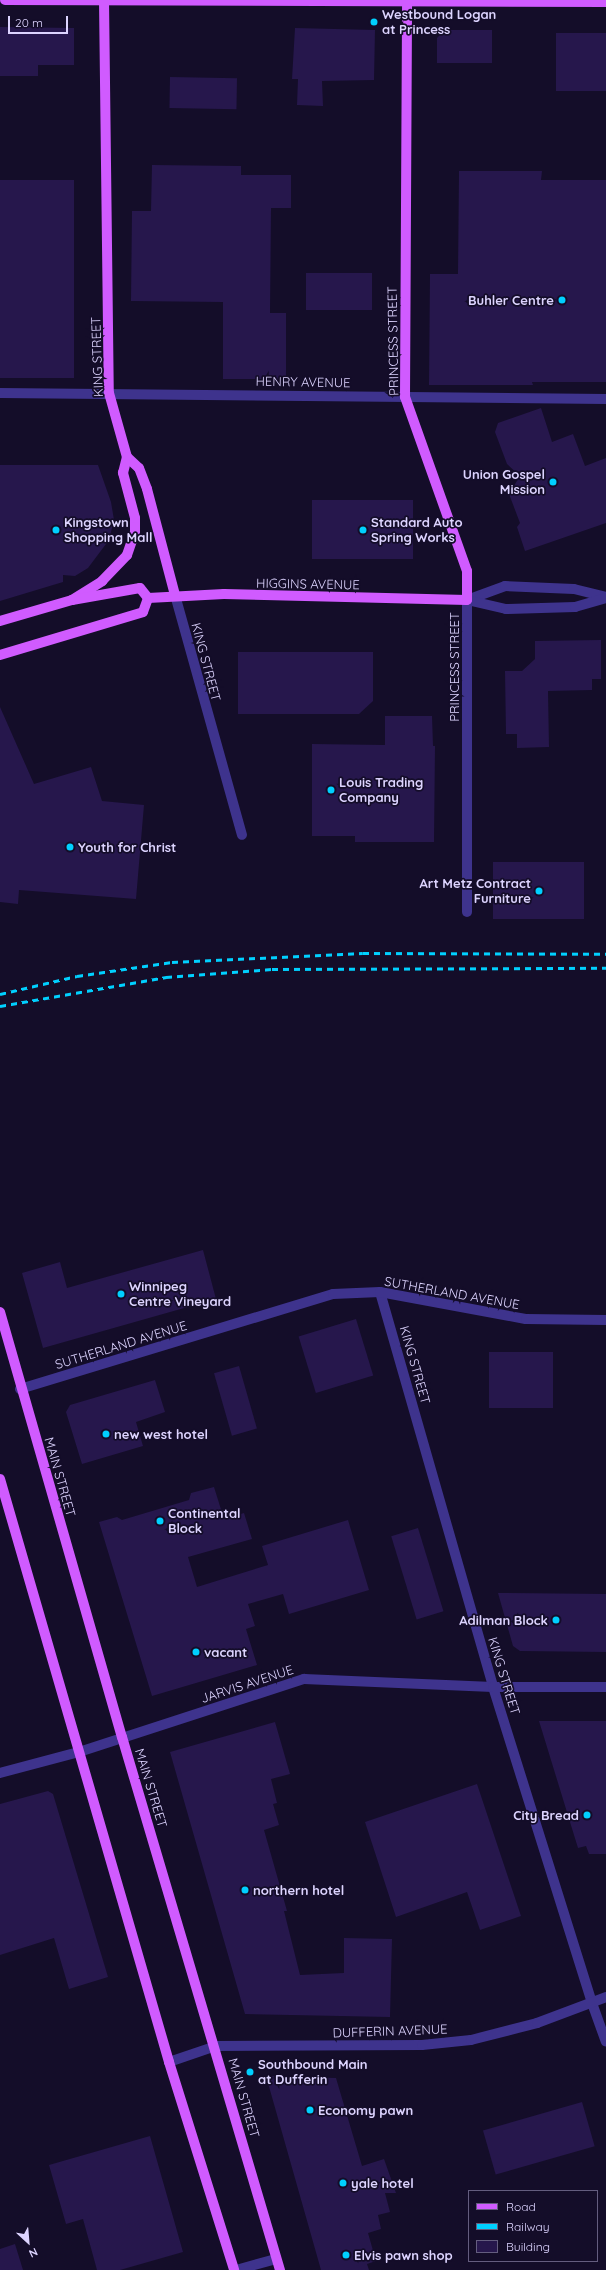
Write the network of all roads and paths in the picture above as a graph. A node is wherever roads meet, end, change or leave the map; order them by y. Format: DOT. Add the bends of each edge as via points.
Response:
graph roads {
  1 [pos="5,0"];
  2 [pos="104,0"];
  3 [pos="407,0"];
  4 [pos="606,2"];
  5 [pos="0,393"];
  6 [pos="109,393"];
  7 [pos="405,396"];
  8 [pos="606,399"];
  9 [pos="127,457"];
  10 [pos="175,595"];
  11 [pos="148,598"];
  12 [pos="606,598"];
  13 [pos="72,600"];
  14 [pos="468,600"];
  15 [pos="0,621"];
  16 [pos="0,654"];
  17 [pos="242,835"];
  18 [pos="467,912"];
  19 [pos="380,1292"];
  20 [pos="0,1312"];
  21 [pos="606,1320"];
  22 [pos="20,1389"];
  23 [pos="0,1479"];
  24 [pos="493,1687"];
  25 [pos="606,1687"];
  26 [pos="122,1737"];
  27 [pos="79,1752"];
  28 [pos="0,1773"];
  29 [pos="606,1997"];
  30 [pos="592,2003"];
  31 [pos="606,2042"];
  32 [pos="216,2046"];
  33 [pos="169,2062"];
  34 [pos="276,2259"];
  35 [pos="235,2270"];
  36 [pos="280,2270"];
  1 -- 2 [label="main road"];
  2 -- 3 [label="main road"];
  2 -- 6 [label="main road, KING STREET"];
  3 -- 4 [label="main road"];
  3 -- 7 [label="main road, PRINCESS STREET"];
  5 -- 6 [label="street, HENRY AVENUE"];
  6 -- 7 [label="street, HENRY AVENUE"];
  6 -- 9 [label="main road, KING STREET"];
  7 -- 8 [label="street, HENRY AVENUE"];
  7 -- 14 [label="main road, PRINCESS STREET" via="467,571"];
  9 -- 10 [label="main road, KING STREET" via="139,468 147,489"];
  9 -- 13 [label="main road" via="123,473 135,525 127,555 102,582"];
  10 -- 11 [label="main road, HIGGINS AVENUE"];
  10 -- 14 [label="main road, HIGGINS AVENUE"];
  10 -- 17 [label="street, KING STREET"];
  11 -- 13 [label="main road" via="140,588"];
  11 -- 16 [label="main road" via="143,612"];
  12 -- 14 [label="street, HIGGINS AVENUE" via="576,607 506,609"];
  12 -- 14 [label="street, HIGGINS AVENUE" via="574,588 505,586"];
  13 -- 15 [label="main road"];
  14 -- 18 [label="street, PRINCESS STREET"];
  19 -- 21 [label="street, SUTHERLAND AVENUE" via="526,1319"];
  19 -- 22 [label="street, SUTHERLAND AVENUE" via="333,1294"];
  19 -- 24 [label="street, KING STREET"];
  20 -- 22 [label="main road, MAIN STREET"];
  22 -- 26 [label="main road, MAIN STREET"];
  23 -- 27 [label="main road"];
  24 -- 25 [label="street, JARVIS AVENUE"];
  24 -- 26 [label="street, JARVIS AVENUE" via="304,1679"];
  24 -- 30 [label="street, KING STREET"];
  26 -- 27 [label="street, JARVIS AVENUE"];
  26 -- 32 [label="main road, MAIN STREET"];
  27 -- 28 [label="street, JARVIS AVENUE"];
  27 -- 33 [label="main road"];
  29 -- 30 [label="street, DUFFERIN AVENUE"];
  30 -- 31 [label="street, KING STREET"];
  30 -- 32 [label="street, DUFFERIN AVENUE" via="537,2023 471,2040 422,2046"];
  32 -- 33 [label="street, DUFFERIN AVENUE"];
  32 -- 34 [label="main road, MAIN STREET"];
  33 -- 35 [label="main road"];
  34 -- 35 [label="street"];
  34 -- 36 [label="main road, MAIN STREET"];
}
